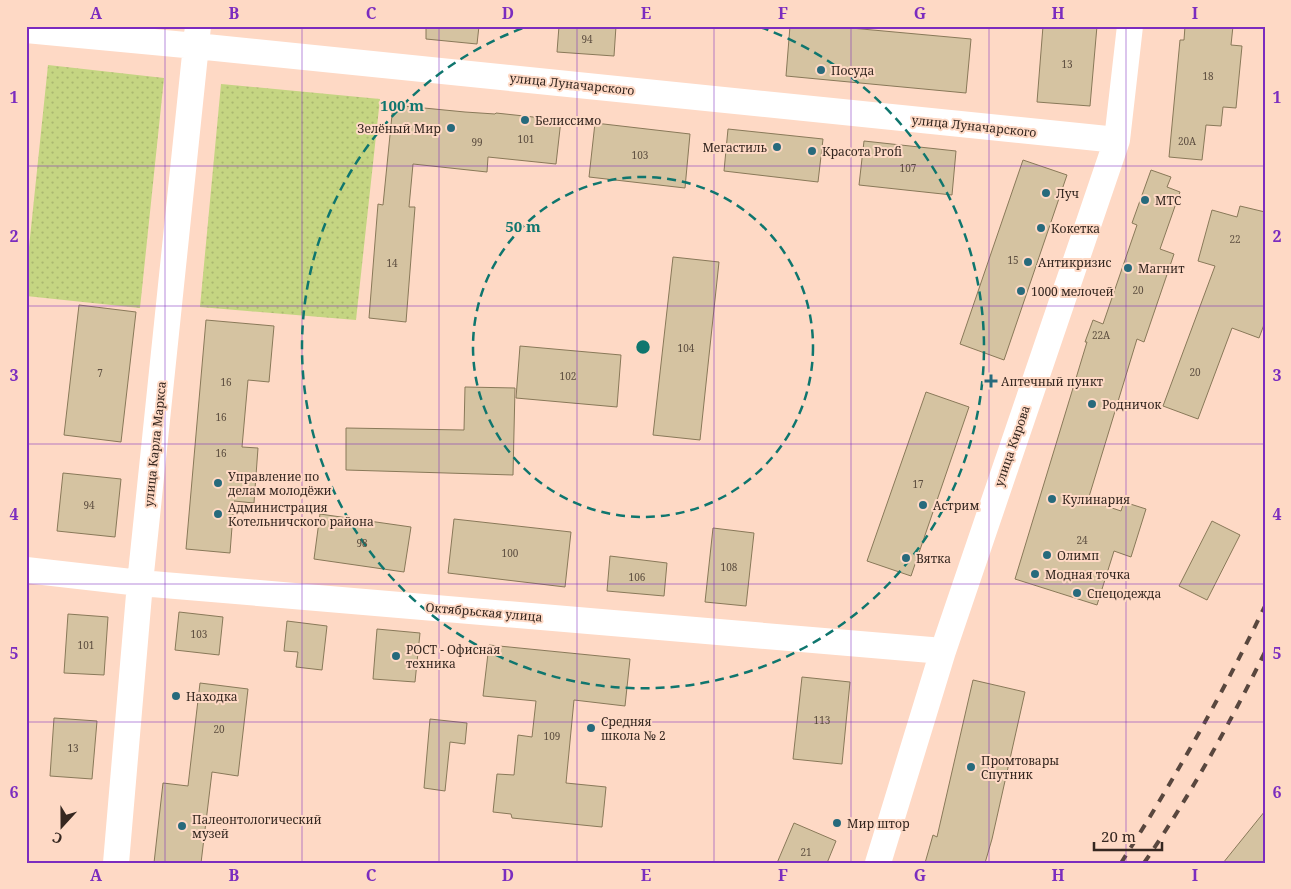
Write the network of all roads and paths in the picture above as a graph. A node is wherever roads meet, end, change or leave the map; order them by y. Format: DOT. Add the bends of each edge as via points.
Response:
graph roads {
  1 [pos="1130,26"];
  2 [pos="26,30"];
  3 [pos="197,36"];
  4 [pos="1117,140"];
  5 [pos="26,570"];
  6 [pos="140,583"];
  7 [pos="943,651"];
  8 [pos="116,863"];
  9 [pos="878,863"];
  1 -- 4 [label="street, улица Кирова"];
  2 -- 3 [label="street, улица Луначарского"];
  3 -- 4 [label="street, улица Луначарского"];
  3 -- 6 [label="street, улица Карла Маркса"];
  4 -- 7 [label="street, улица Кирова"];
  5 -- 6 [label="street, Октябрьская улица"];
  6 -- 7 [label="street, Октябрьская улица"];
  6 -- 8 [label="street, улица Карла Маркса"];
  7 -- 9 [label="street, улица Кирова"];
}
